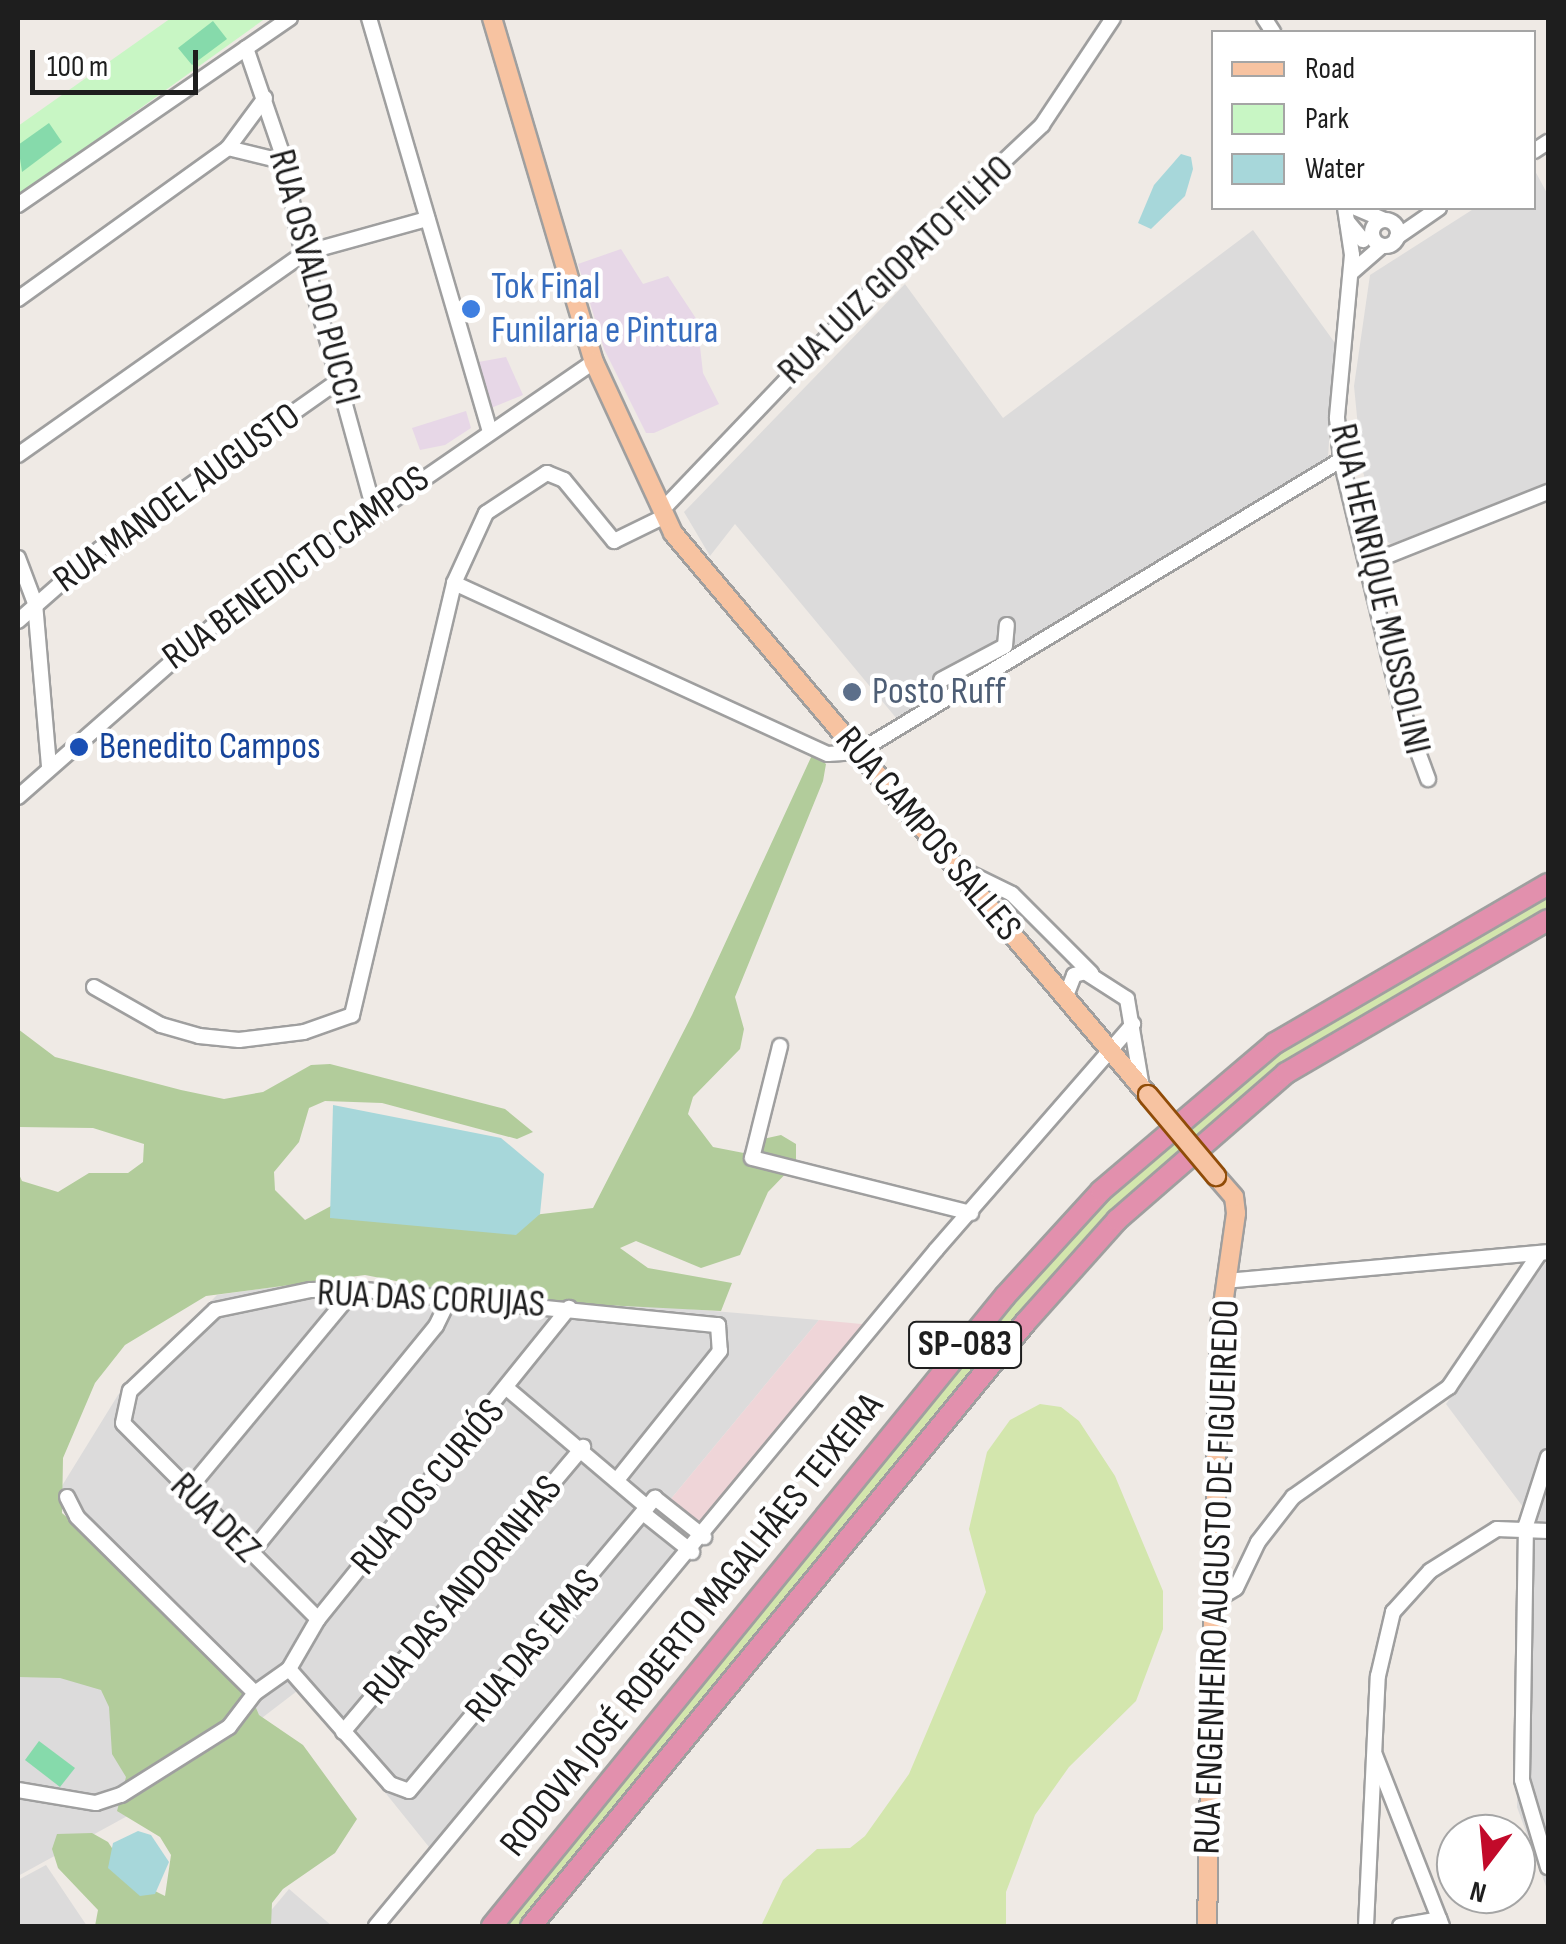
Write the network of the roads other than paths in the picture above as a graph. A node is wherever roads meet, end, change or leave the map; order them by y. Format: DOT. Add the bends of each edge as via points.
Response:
graph roads {
  1 [pos="290,18"];
  2 [pos="369,18"];
  3 [pos="492,18"];
  4 [pos="1113,18"];
  5 [pos="246,48"];
  6 [pos="265,98"];
  7 [pos="228,148"];
  8 [pos="285,162"];
  9 [pos="18,205"];
  10 [pos="1433,211"];
  11 [pos="1349,212"];
  12 [pos="427,220"];
  13 [pos="1387,220"];
  14 [pos="1368,236"];
  15 [pos="1397,237"];
  16 [pos="1382,246"];
  17 [pos="304,254"];
  18 [pos="1352,255"];
  19 [pos="1352,272"];
  20 [pos="18,300"];
  21 [pos="594,362"];
  22 [pos="340,380"];
  23 [pos="488,428"];
  24 [pos="18,455"];
  25 [pos="1341,460"];
  26 [pos="1548,492"];
  27 [pos="374,509"];
  28 [pos="663,513"];
  29 [pos="18,558"];
  30 [pos="1367,564"];
  31 [pos="454,583"];
  32 [pos="35,603"];
  33 [pos="18,620"];
  34 [pos="1007,626"];
  35 [pos="941,680"];
  36 [pos="858,752"];
  37 [pos="49,766"];
  38 [pos="1428,779"];
  39 [pos="18,798"];
  40 [pos="956,866"];
  41 [pos="1548,883"];
  42 [pos="1548,920"];
  43 [pos="1092,973"];
  44 [pos="94,987"];
  45 [pos="1066,996"];
  46 [pos="1133,1024"];
  47 [pos="1094,1029"];
  48 [pos="780,1046"];
  49 [pos="1111,1049"];
  50 [pos="1146,1094"];
  51 [pos="971,1213"];
  52 [pos="1544,1253"];
  53 [pos="1225,1281"];
  54 [pos="355,1289"];
  55 [pos="450,1297"];
  56 [pos="570,1308"];
  57 [pos="509,1390"];
  58 [pos="121,1411"];
  59 [pos="584,1447"];
  60 [pos="1548,1457"];
  61 [pos="618,1479"];
  62 [pos="188,1490"];
  63 [pos="67,1497"];
  64 [pos="648,1506"];
  65 [pos="1526,1525"];
  66 [pos="1548,1530"];
  67 [pos="704,1536"];
  68 [pos="692,1552"];
  69 [pos="250,1554"];
  70 [pos="1216,1600"];
  71 [pos="318,1619"];
  72 [pos="289,1669"];
  73 [pos="255,1693"];
  74 [pos="343,1732"];
  75 [pos="1373,1750"];
  76 [pos="24,1792"];
  77 [pos="1371,1796"];
  78 [pos="1394,1800"];
  79 [pos="18,1808"];
  80 [pos="1548,1866"];
  81 [pos="1440,1923"];
  82 [pos="376,1926"];
  83 [pos="492,1926"];
  84 [pos="531,1926"];
  85 [pos="1207,1926"];
  86 [pos="1366,1926"];
  87 [pos="1400,1926"];
  1 -- 5 [label="street"];
  2 -- 12 [label="street"];
  3 -- 21 [label="main road, RUA CAMPOS SALLES"];
  4 -- 28 [label="street, RUA LUIZ GIOPATO FILHO" via="1031,136 919,241"];
  5 -- 6 [label="street, RUA OSVALDO PUCCI"];
  5 -- 9 [label="street"];
  6 -- 7 [label="street"];
  6 -- 8 [label="street, RUA OSVALDO PUCCI"];
  7 -- 8 [label="street"];
  7 -- 20 [label="street"];
  8 -- 17 [label="street, RUA OSVALDO PUCCI"];
  10 -- 13 [label="street"];
  10 -- 15 [label="street"];
  11 -- 13 [label="street"];
  11 -- 14 [label="street"];
  11 -- 18 [label="street, RUA HENRIQUE MUSSOLINI"];
  12 -- 17 [label="street"];
  12 -- 23 [label="street"];
  13 -- 14 [label="street"];
  13 -- 15 [label="street"];
  14 -- 16 [label="street"];
  14 -- 18 [label="street"];
  15 -- 16 [label="street"];
  16 -- 19 [label="street"];
  17 -- 22 [label="street, RUA OSVALDO PUCCI"];
  17 -- 24 [label="street"];
  18 -- 19 [label="street, RUA HENRIQUE MUSSOLINI"];
  19 -- 25 [label="street, RUA HENRIQUE MUSSOLINI" via="1337,418"];
  21 -- 23 [label="street, RUA BENEDICTO CAMPOS"];
  21 -- 28 [label="main road, RUA CAMPOS SALLES"];
  22 -- 27 [label="street, RUA OSVALDO PUCCI"];
  22 -- 32 [label="street, RUA MANOEL AUGUSTO" via="100,548"];
  23 -- 27 [label="street, RUA BENEDICTO CAMPOS"];
  25 -- 30 [label="street, RUA HENRIQUE MUSSOLINI"];
  25 -- 36 [label="street"];
  26 -- 30 [label="street"];
  27 -- 37 [label="street, RUA BENEDICTO CAMPOS" via="147,676"];
  28 -- 31 [label="street" via="614,541 564,480 547,473 486,513"];
  28 -- 36 [label="main road, RUA CAMPOS SALLES"];
  29 -- 32 [label="street"];
  30 -- 38 [label="street, RUA HENRIQUE MUSSOLINI" via="1401,706"];
  31 -- 36 [label="street" via="828,754"];
  31 -- 44 [label="street" via="352,1015 304,1032 239,1040 198,1036"];
  32 -- 33 [label="street, RUA MANOEL AUGUSTO"];
  32 -- 37 [label="street"];
  34 -- 35 [label="street" via="1005,646"];
  36 -- 40 [label="main road, RUA CAMPOS SALLES"];
  37 -- 39 [label="street, RUA BENEDICTO CAMPOS"];
  40 -- 43 [label="street" via="1012,894"];
  40 -- 45 [label="main road, RUA CAMPOS SALLES"];
  41 -- 83 [label="highway, RODOVIA JOSÉ ROBERTO MAGALHÃES TEIXEIRA / SP-083" via="1275,1042 1115,1178 1005,1296"];
  42 -- 84 [label="highway, RODOVIA JOSÉ ROBERTO MAGALHÃES TEIXEIRA / SP-083" via="1286,1072 1118,1220 1024,1322"];
  43 -- 45 [label="street" via="1074,976"];
  43 -- 46 [label="street" via="1127,999"];
  45 -- 47 [label="main road, RUA CAMPOS SALLES"];
  46 -- 47 [label="street" via="1115,1034"];
  46 -- 49 [label="street"];
  46 -- 50 [label="street"];
  47 -- 49 [label="main road, RUA CAMPOS SALLES"];
  48 -- 51 [label="street" via="752,1158"];
  49 -- 50 [label="main road, RUA CAMPOS SALLES"];
  49 -- 51 [label="street"];
  50 -- 53 [label="main road, RUA ENGENHEIRO AUGUSTO DE FIGUEIREDO, bridge" via="1234,1197"];
  51 -- 67 [label="street"];
  52 -- 53 [label="street"];
  52 -- 70 [label="street" via="1449,1387 1294,1497 1258,1542 1236,1588"];
  53 -- 70 [label="main road, RUA ENGENHEIRO AUGUSTO DE FIGUEIREDO" via="1218,1333"];
  54 -- 55 [label="street, RUA DAS CORUJAS"];
  54 -- 58 [label="street, RUA DAS CORUJAS" via="311,1290 215,1310 130,1390"];
  54 -- 62 [label="street"];
  55 -- 56 [label="street, RUA DAS CORUJAS"];
  55 -- 69 [label="street" via="436,1326"];
  56 -- 57 [label="street, RUA DOS CURIÓS"];
  56 -- 61 [label="street, RUA DAS CORUJAS" via="711,1321 723,1332 720,1351"];
  57 -- 59 [label="street"];
  57 -- 71 [label="street, RUA DOS CURIÓS"];
  58 -- 62 [label="street, RUA DEZ" via="123,1424"];
  59 -- 61 [label="street"];
  59 -- 74 [label="street, RUA DAS ANDORINHAS"];
  60 -- 65 [label="street"];
  61 -- 64 [label="street"];
  62 -- 69 [label="street, RUA DEZ"];
  63 -- 73 [label="street" via="76,1517"];
  64 -- 67 [label="street"];
  64 -- 68 [label="street"];
  64 -- 74 [label="street, RUA DAS EMAS" via="409,1791 390,1784"];
  65 -- 66 [label="street"];
  65 -- 75 [label="street" via="1498,1528 1468,1544 1430,1571 1393,1612 1380,1655"];
  65 -- 80 [label="street" via="1522,1780"];
  67 -- 68 [label="street"];
  68 -- 82 [label="street"];
  69 -- 71 [label="street, RUA DEZ"];
  70 -- 85 [label="main road, RUA ENGENHEIRO AUGUSTO DE FIGUEIREDO"];
  71 -- 72 [label="street, RUA DOS CURIÓS"];
  72 -- 73 [label="street"];
  72 -- 74 [label="street"];
  73 -- 76 [label="street" via="229,1727 121,1795 71,1804"];
  75 -- 77 [label="street"];
  75 -- 78 [label="street"];
  76 -- 79 [label="street"];
  77 -- 78 [label="street"];
  77 -- 86 [label="street"];
  78 -- 81 [label="street"];
  81 -- 87 [label="street"];
}
